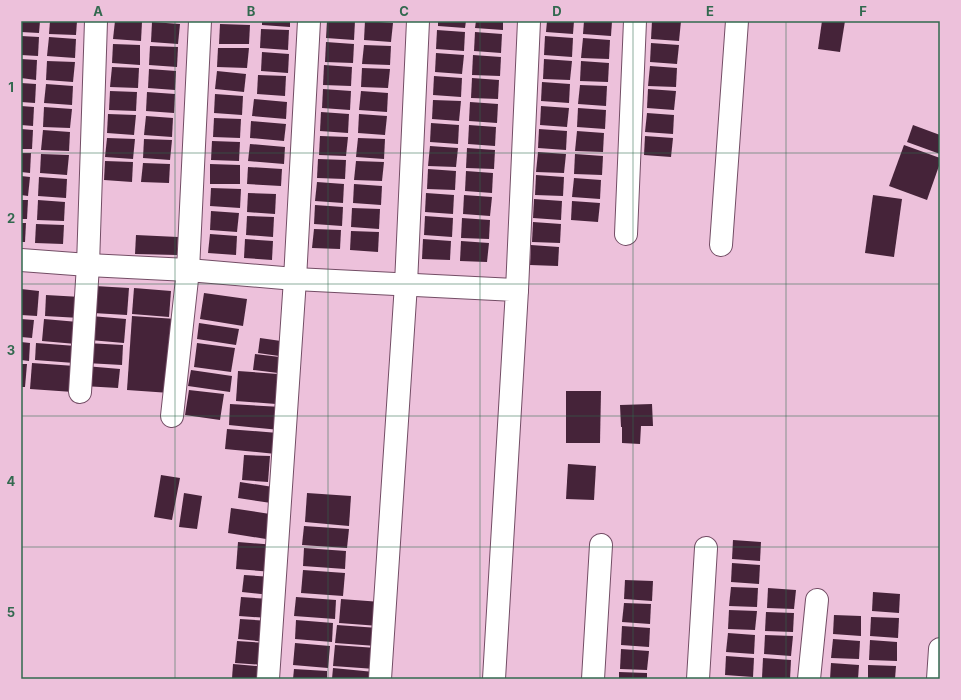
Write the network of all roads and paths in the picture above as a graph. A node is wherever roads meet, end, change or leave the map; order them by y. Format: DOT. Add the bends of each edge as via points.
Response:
graph roads {
  1 [pos="96,21"];
  2 [pos="200,21"];
  3 [pos="309,21"];
  4 [pos="418,21"];
  5 [pos="529,21"];
  6 [pos="635,21"];
  7 [pos="737,21"];
  8 [pos="626,234"];
  9 [pos="722,245"];
  10 [pos="21,260"];
  11 [pos="88,265"];
  12 [pos="188,270"];
  13 [pos="295,280"];
  14 [pos="406,284"];
  15 [pos="517,290"];
  16 [pos="80,392"];
  17 [pos="172,416"];
  18 [pos="601,545"];
  19 [pos="706,548"];
  20 [pos="817,600"];
  21 [pos="940,649"];
  22 [pos="268,679"];
  23 [pos="380,679"];
  24 [pos="494,679"];
  25 [pos="593,679"];
  26 [pos="698,679"];
  27 [pos="809,679"];
  28 [pos="938,679"];
  1 -- 11 [label="street"];
  2 -- 12 [label="street"];
  3 -- 13 [label="street"];
  4 -- 14 [label="street"];
  5 -- 15 [label="street"];
  6 -- 8 [label="street"];
  7 -- 9 [label="street"];
  10 -- 11 [label="street"];
  11 -- 12 [label="street"];
  11 -- 16 [label="street"];
  12 -- 13 [label="street"];
  12 -- 17 [label="street"];
  13 -- 14 [label="street"];
  13 -- 22 [label="street"];
  14 -- 15 [label="street"];
  14 -- 23 [label="street"];
  15 -- 24 [label="street"];
  18 -- 25 [label="street"];
  19 -- 26 [label="street"];
  20 -- 27 [label="street"];
  21 -- 28 [label="street"];
}
